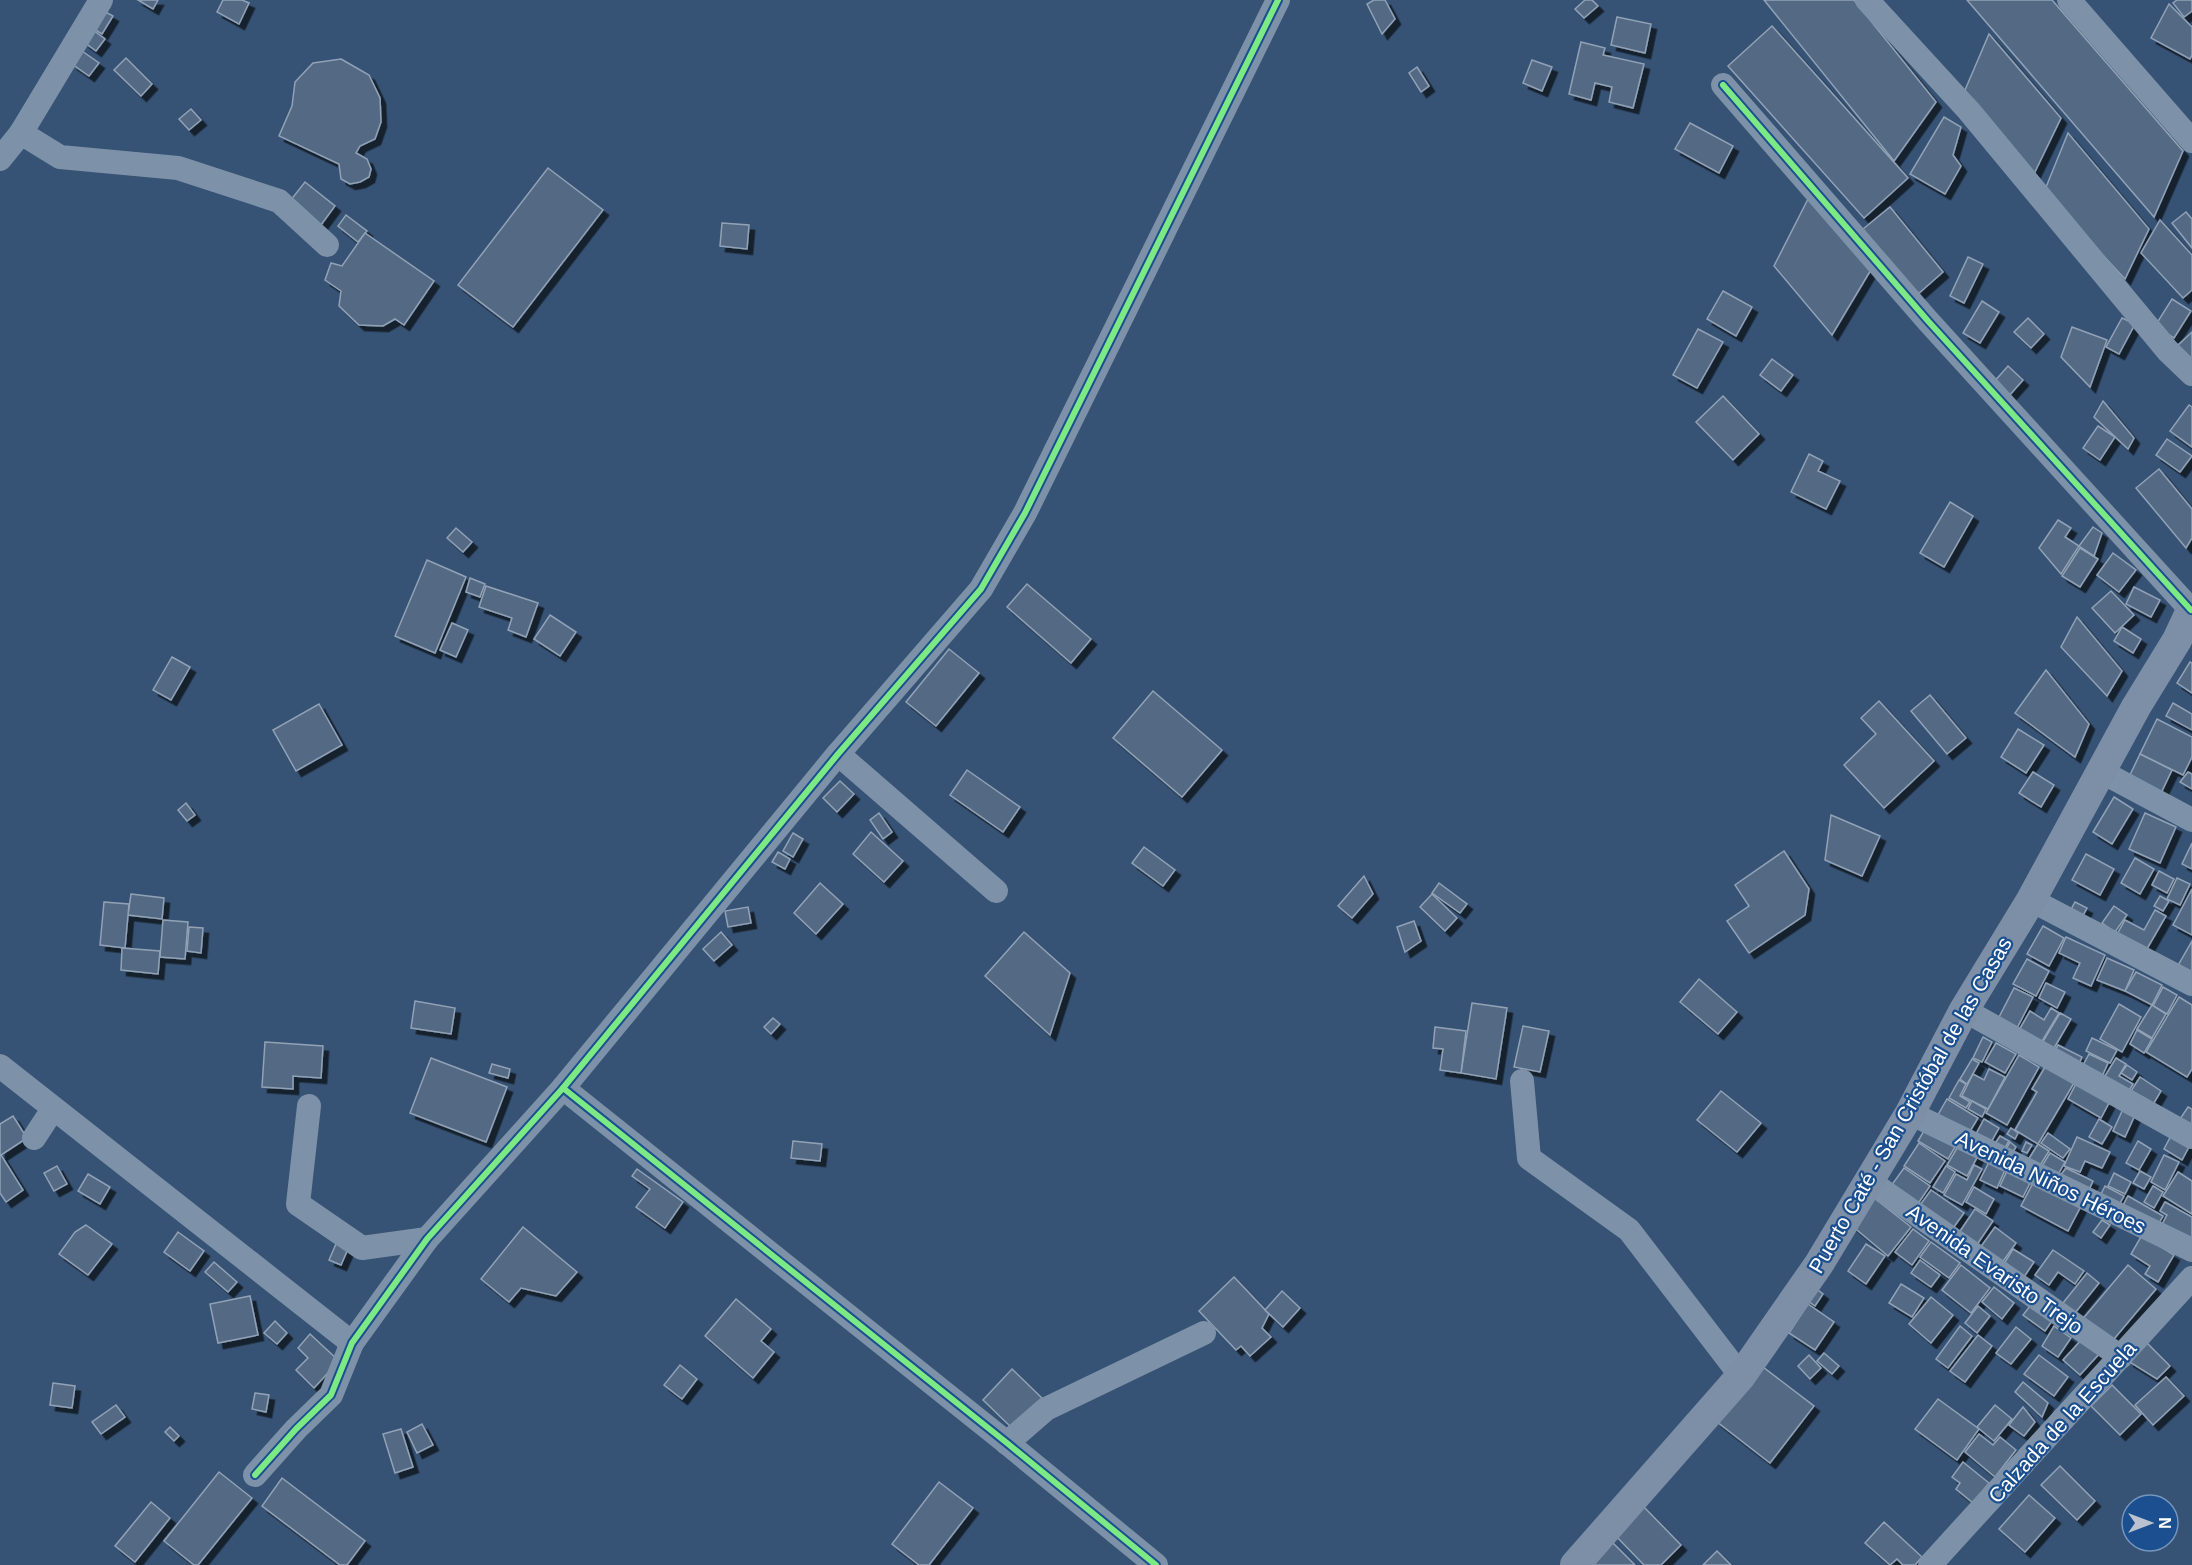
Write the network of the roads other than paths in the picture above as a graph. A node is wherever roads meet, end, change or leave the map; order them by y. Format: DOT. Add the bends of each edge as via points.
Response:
graph roads {
  1 [pos="101,0"];
  2 [pos="1278,0"];
  3 [pos="1867,0"];
  4 [pos="2069,0"];
  5 [pos="1723,85"];
  6 [pos="21,133"];
  7 [pos="2192,141"];
  8 [pos="0,159"];
  9 [pos="327,245"];
  10 [pos="2192,374"];
  11 [pos="2192,609"];
  12 [pos="2184,644"];
  13 [pos="838,754"];
  14 [pos="2102,772"];
  15 [pos="2192,820"];
  16 [pos="996,891"];
  17 [pos="2031,900"];
  18 [pos="2192,984"];
  19 [pos="1964,1010"];
  20 [pos="0,1066"];
  21 [pos="1522,1081"];
  22 [pos="563,1088"];
  23 [pos="309,1106"];
  24 [pos="53,1109"];
  25 [pos="1910,1113"];
  26 [pos="2192,1137"];
  27 [pos="34,1138"];
  28 [pos="1869,1181"];
  29 [pos="427,1239"];
  30 [pos="2192,1250"];
  31 [pos="2192,1278"];
  32 [pos="1204,1332"];
  33 [pos="352,1342"];
  34 [pos="2121,1357"];
  35 [pos="1741,1377"];
  36 [pos="1007,1443"];
  37 [pos="255,1475"];
  38 [pos="1156,1565"];
  39 [pos="1575,1565"];
  40 [pos="1930,1565"];
  1 -- 6 [label="street"];
  2 -- 13 [label="street" via="1025,513 981,589"];
  3 -- 10 [label="street" via="1969,111 2168,351"];
  4 -- 7 [label="street"];
  5 -- 11 [label="street" via="1935,329"];
  6 -- 8 [label="street"];
  6 -- 9 [label="street" via="60,157 178,168 279,201"];
  11 -- 12 [label="main road, Puerto Caté - San Cristóbal de las Casas"];
  12 -- 14 [label="main road, Puerto Caté - San Cristóbal de las Casas" via="2136,707"];
  13 -- 16 [label="street"];
  13 -- 22 [label="street"];
  14 -- 15 [label="street"];
  14 -- 17 [label="main road, Puerto Caté - San Cristóbal de las Casas"];
  17 -- 18 [label="street"];
  17 -- 19 [label="main road, Puerto Caté - San Cristóbal de las Casas"];
  19 -- 25 [label="main road, Puerto Caté - San Cristóbal de las Casas"];
  19 -- 26 [label="street"];
  20 -- 24 [label="street"];
  21 -- 35 [label="street" via="1528,1158 1629,1230"];
  22 -- 29 [label="street"];
  22 -- 36 [label="street"];
  23 -- 29 [label="street" via="298,1204 362,1248"];
  24 -- 27 [label="street"];
  24 -- 33 [label="street"];
  25 -- 28 [label="main road, Puerto Caté - San Cristóbal de las Casas"];
  25 -- 30 [label="street, Avenida Niños Héroes"];
  28 -- 34 [label="street, Avenida Evaristo Trejo"];
  28 -- 35 [label="main road, Puerto Caté - San Cristóbal de las Casas" via="1819,1264"];
  29 -- 33 [label="street"];
  31 -- 34 [label="street, Calzada de la Escuela"];
  32 -- 36 [label="street" via="1046,1409"];
  33 -- 37 [label="street" via="331,1395"];
  34 -- 40 [label="street, Calzada de la Escuela"];
  35 -- 39 [label="main road, Puerto Caté - San Cristóbal de las Casas"];
  36 -- 38 [label="street"];
}
